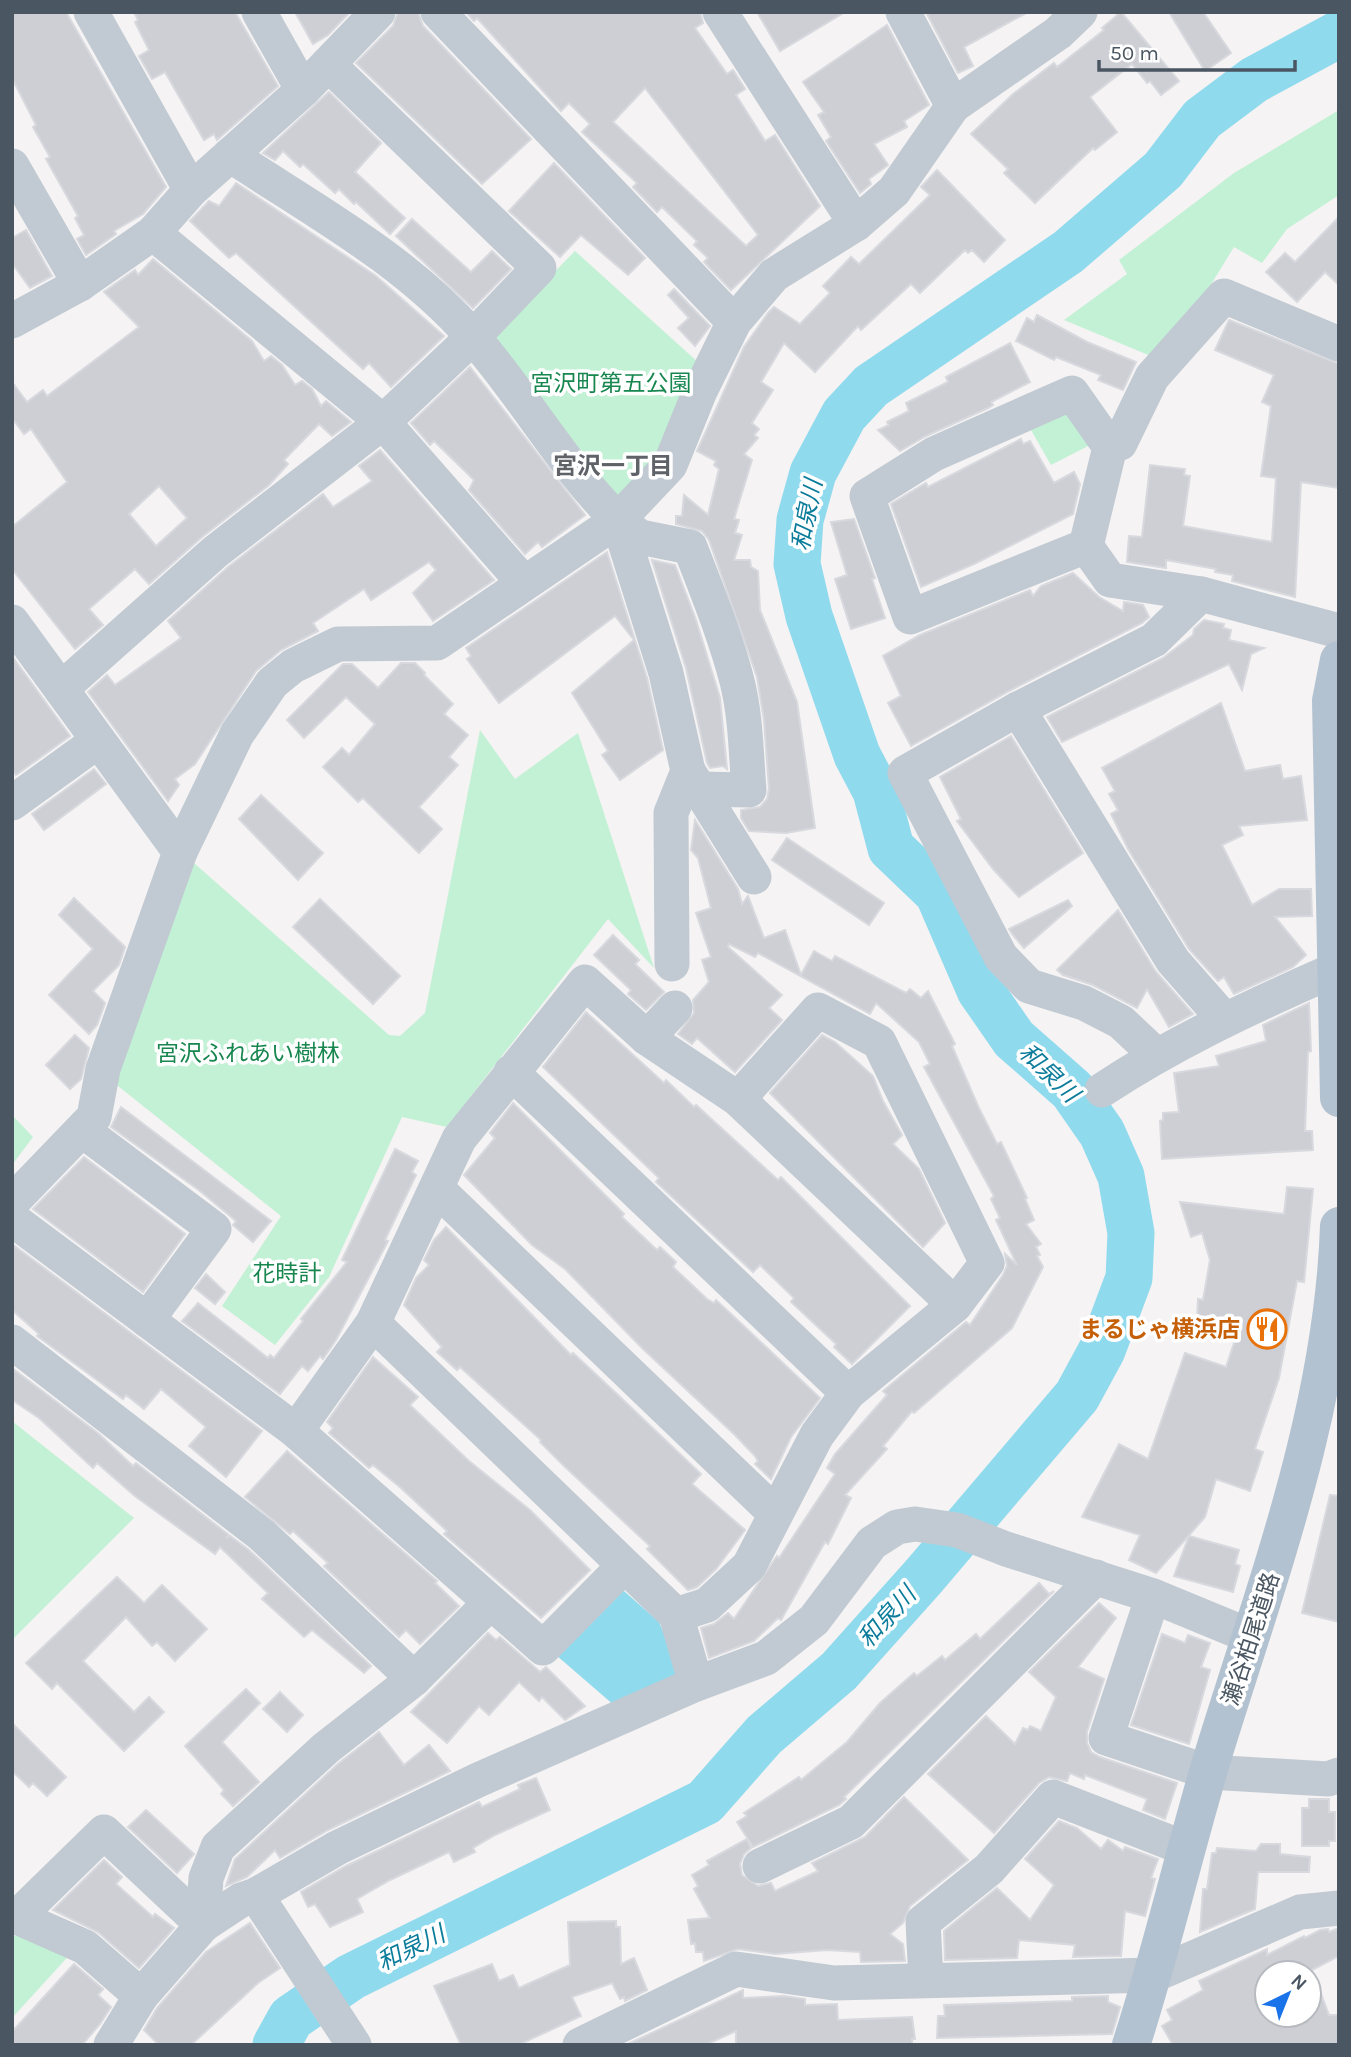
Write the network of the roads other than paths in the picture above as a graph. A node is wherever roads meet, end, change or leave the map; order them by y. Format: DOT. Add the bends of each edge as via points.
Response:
graph roads {
  1 [pos="91,12"];
  2 [pos="259,12"];
  3 [pos="378,12"];
  4 [pos="438,12"];
  5 [pos="720,12"];
  6 [pos="903,12"];
  7 [pos="1080,12"];
  8 [pos="328,64"];
  9 [pos="303,90"];
  10 [pos="953,106"];
  11 [pos="230,155"];
  12 [pos="12,166"];
  13 [pos="191,190"];
  14 [pos="856,224"];
  15 [pos="153,233"];
  16 [pos="80,284"];
  17 [pos="12,321"];
  18 [pos="734,322"];
  19 [pos="473,337"];
  20 [pos="1339,344"];
  21 [pos="383,422"];
  22 [pos="1110,447"];
  23 [pos="618,520"];
  24 [pos="1086,546"];
  25 [pos="524,583"];
  26 [pos="1201,594"];
  27 [pos="12,622"];
  28 [pos="1339,631"];
  29 [pos="1339,660"];
  30 [pos="61,689"];
  31 [pos="1018,709"];
  32 [pos="98,741"];
  33 [pos="693,780"];
  34 [pos="12,803"];
  35 [pos="180,852"];
  36 [pos="754,877"];
  37 [pos="672,964"];
  38 [pos="1336,976"];
  39 [pos="675,1008"];
  40 [pos="1224,1019"];
  41 [pos="647,1038"];
  42 [pos="1156,1055"];
  43 [pos="511,1072"];
  44 [pos="1102,1090"];
  45 [pos="1339,1098"];
  46 [pos="738,1099"];
  47 [pos="82,1130"];
  48 [pos="436,1189"];
  49 [pos="12,1202"];
  50 [pos="12,1219"];
  51 [pos="1339,1226"];
  52 [pos="955,1305"];
  53 [pos="147,1320"];
  54 [pos="373,1323"];
  55 [pos="12,1342"];
  56 [pos="1331,1380"];
  57 [pos="848,1393"];
  58 [pos="296,1431"];
  59 [pos="775,1513"];
  60 [pos="624,1566"];
  61 [pos="1096,1577"];
  62 [pos="1153,1596"];
  63 [pos="490,1603"];
  64 [pos="676,1615"];
  65 [pos="1250,1636"];
  66 [pos="414,1679"];
  67 [pos="696,1684"];
  68 [pos="1208,1772"];
  69 [pos="1339,1775"];
  70 [pos="1187,1849"];
  71 [pos="760,1866"];
  72 [pos="256,1895"];
  73 [pos="1339,1908"];
  74 [pos="203,1925"];
  75 [pos="1154,1975"];
  76 [pos="926,1980"];
  77 [pos="141,1996"];
  78 [pos="345,2031"];
  79 [pos="111,2045"];
  80 [pos="580,2045"];
  81 [pos="1131,2045"];
  1 -- 13 [label="street"];
  2 -- 9 [label="street"];
  3 -- 8 [label="street"];
  4 -- 18 [label="street"];
  5 -- 14 [label="street"];
  6 -- 10 [label="street"];
  7 -- 10 [label="street" via="1058,33"];
  8 -- 9 [label="street"];
  8 -- 19 [label="street" via="539,268"];
  9 -- 11 [label="street"];
  10 -- 14 [label="street" via="894,191"];
  11 -- 13 [label="street"];
  11 -- 19 [label="street" via="398,267"];
  12 -- 16 [label="street"];
  13 -- 15 [label="street"];
  14 -- 18 [label="street" via="774,275"];
  15 -- 16 [label="street"];
  15 -- 21 [label="street"];
  16 -- 17 [label="street"];
  18 -- 23 [label="street" via="670,465"];
  19 -- 21 [label="street"];
  19 -- 23 [label="street"];
  20 -- 22 [label="street" via="1224,296 1152,377 1120,443"];
  21 -- 25 [label="street"];
  21 -- 30 [label="street" via="215,552"];
  22 -- 24 [label="street"];
  22 -- 24 [label="street" via="1072,393 934,454 867,496 910,617"];
  23 -- 25 [label="street"];
  23 -- 33 [label="street" via="666,673"];
  23 -- 33 [label="street" via="640,537 690,547 725,643 744,722 749,790"];
  24 -- 26 [label="street" via="1110,580"];
  25 -- 35 [label="street" via="437,643 338,644 293,666 272,683 237,734"];
  26 -- 28 [label="street"];
  26 -- 31 [label="street" via="1154,640"];
  27 -- 30 [label="street"];
  29 -- 38 [label="main road" via="1331,701"];
  30 -- 32 [label="street"];
  31 -- 40 [label="street" via="1173,961"];
  31 -- 42 [label="street" via="905,773 1001,957 1030,986 1084,1003 1121,1022"];
  32 -- 34 [label="street"];
  32 -- 35 [label="street"];
  33 -- 36 [label="street"];
  33 -- 37 [label="street" via="671,813"];
  35 -- 47 [label="street" via="103,1069 94,1117"];
  38 -- 40 [label="street" via="1323,975"];
  38 -- 45 [label="main road"];
  39 -- 41 [label="street"];
  40 -- 42 [label="street"];
  41 -- 43 [label="street" via="585,982"];
  41 -- 46 [label="street"];
  42 -- 44 [label="street"];
  43 -- 48 [label="street" via="459,1139"];
  43 -- 57 [label="street"];
  46 -- 52 [label="street"];
  46 -- 52 [label="street" via="818,1010 879,1042 987,1263"];
  47 -- 49 [label="street"];
  47 -- 53 [label="street" via="214,1229"];
  48 -- 54 [label="street"];
  48 -- 59 [label="street"];
  50 -- 53 [label="street"];
  51 -- 56 [label="main road, 瀬谷柏尾道路"];
  52 -- 57 [label="street"];
  53 -- 58 [label="street"];
  54 -- 58 [label="street"];
  54 -- 60 [label="street"];
  55 -- 66 [label="street" via="262,1535"];
  56 -- 65 [label="main road, 瀬谷柏尾道路"];
  57 -- 59 [label="street" via="817,1435"];
  58 -- 63 [label="street"];
  59 -- 64 [label="street" via="749,1566 707,1605"];
  60 -- 63 [label="street" via="542,1647"];
  60 -- 64 [label="street"];
  61 -- 62 [label="street"];
  61 -- 67 [label="street" via="957,1530 915,1524 897,1527 872,1543 814,1620 765,1658"];
  61 -- 71 [label="street" via="851,1822"];
  62 -- 65 [label="street"];
  62 -- 68 [label="street" via="1106,1738"];
  63 -- 66 [label="street"];
  64 -- 67 [label="street"];
  65 -- 68 [label="main road, 瀬谷柏尾道路"];
  66 -- 74 [label="street" via="326,1748 218,1847 206,1878"];
  67 -- 72 [label="street" via="478,1780 337,1848"];
  68 -- 69 [label="street" via="1328,1779"];
  68 -- 70 [label="main road, 瀬谷柏尾道路"];
  70 -- 75 [label="main road, 瀬谷柏尾道路"];
  70 -- 76 [label="street" via="1053,1797 989,1868 923,1922"];
  72 -- 74 [label="street"];
  72 -- 78 [label="street"];
  73 -- 75 [label="street" via="1300,1912"];
  74 -- 77 [label="street"];
  74 -- 77 [label="street" via="104,1832 17,1917 85,1947"];
  75 -- 76 [label="street"];
  75 -- 81 [label="main road, 瀬谷柏尾道路"];
  76 -- 80 [label="street" via="834,1983 736,1969"];
  77 -- 79 [label="street"];
}
